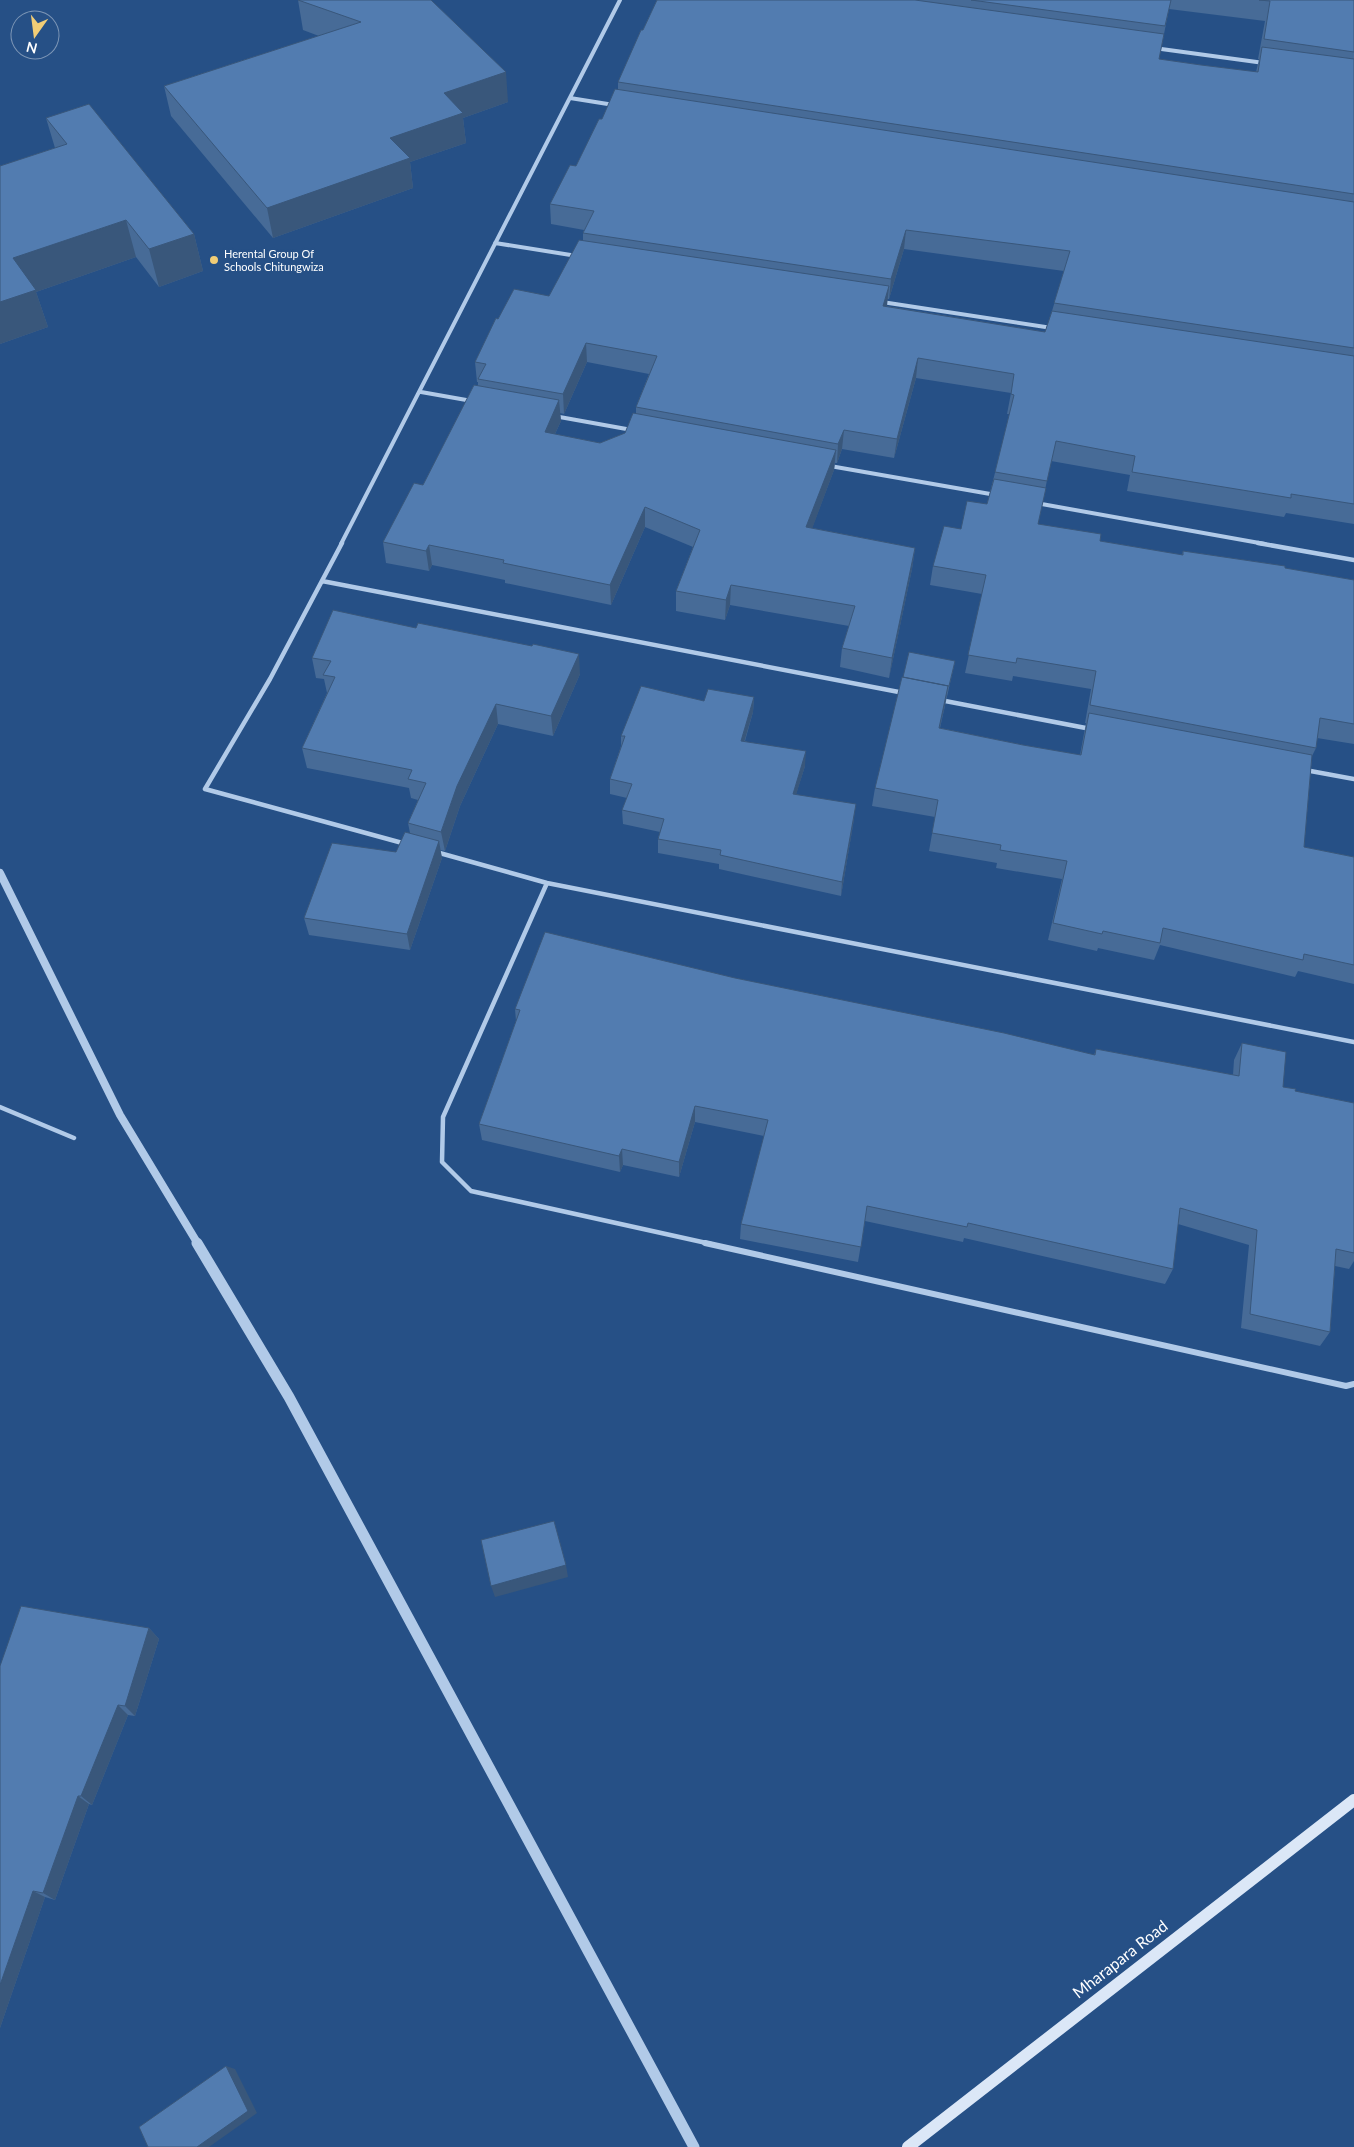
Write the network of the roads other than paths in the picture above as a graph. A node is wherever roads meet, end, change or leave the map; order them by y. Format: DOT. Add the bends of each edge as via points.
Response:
graph roads {
  1 [pos="620,0"];
  2 [pos="1149,48"];
  3 [pos="1266,64"];
  4 [pos="570,98"];
  5 [pos="619,106"];
  6 [pos="495,243"];
  7 [pos="584,257"];
  8 [pos="880,302"];
  9 [pos="1058,328"];
  10 [pos="421,392"];
  11 [pos="479,403"];
  12 [pos="547,415"];
  13 [pos="634,430"];
  14 [pos="828,465"];
  15 [pos="1002,496"];
  16 [pos="1031,502"];
  17 [pos="1354,560"];
  18 [pos="322,581"];
  19 [pos="906,693"];
  20 [pos="935,699"];
  21 [pos="1101,730"];
  22 [pos="1296,768"];
  23 [pos="1354,779"];
  24 [pos="414,847"];
  25 [pos="433,852"];
  26 [pos="0,873"];
  27 [pos="547,883"];
  28 [pos="1354,1042"];
  29 [pos="0,1107"];
  30 [pos="74,1138"];
  31 [pos="1354,1384"];
  32 [pos="1354,1800"];
  33 [pos="694,2147"];
  34 [pos="908,2147"];
  1 -- 4 [label="street"];
  2 -- 3 [label="street"];
  4 -- 5 [label="street"];
  4 -- 6 [label="street"];
  6 -- 7 [label="street"];
  6 -- 10 [label="street"];
  8 -- 9 [label="street"];
  10 -- 11 [label="street"];
  10 -- 18 [label="street"];
  12 -- 13 [label="street"];
  14 -- 15 [label="street"];
  16 -- 17 [label="street"];
  18 -- 19 [label="street"];
  18 -- 24 [label="street" via="205,789"];
  20 -- 21 [label="street"];
  22 -- 23 [label="street"];
  25 -- 27 [label="street"];
  26 -- 33 [label="street" via="120,1116 289,1397"];
  27 -- 28 [label="street"];
  27 -- 31 [label="street" via="443,1117 442,1162 471,1191 1346,1386"];
  29 -- 30 [label="street"];
  32 -- 34 [label="main road, Mharapara Road"];
}
